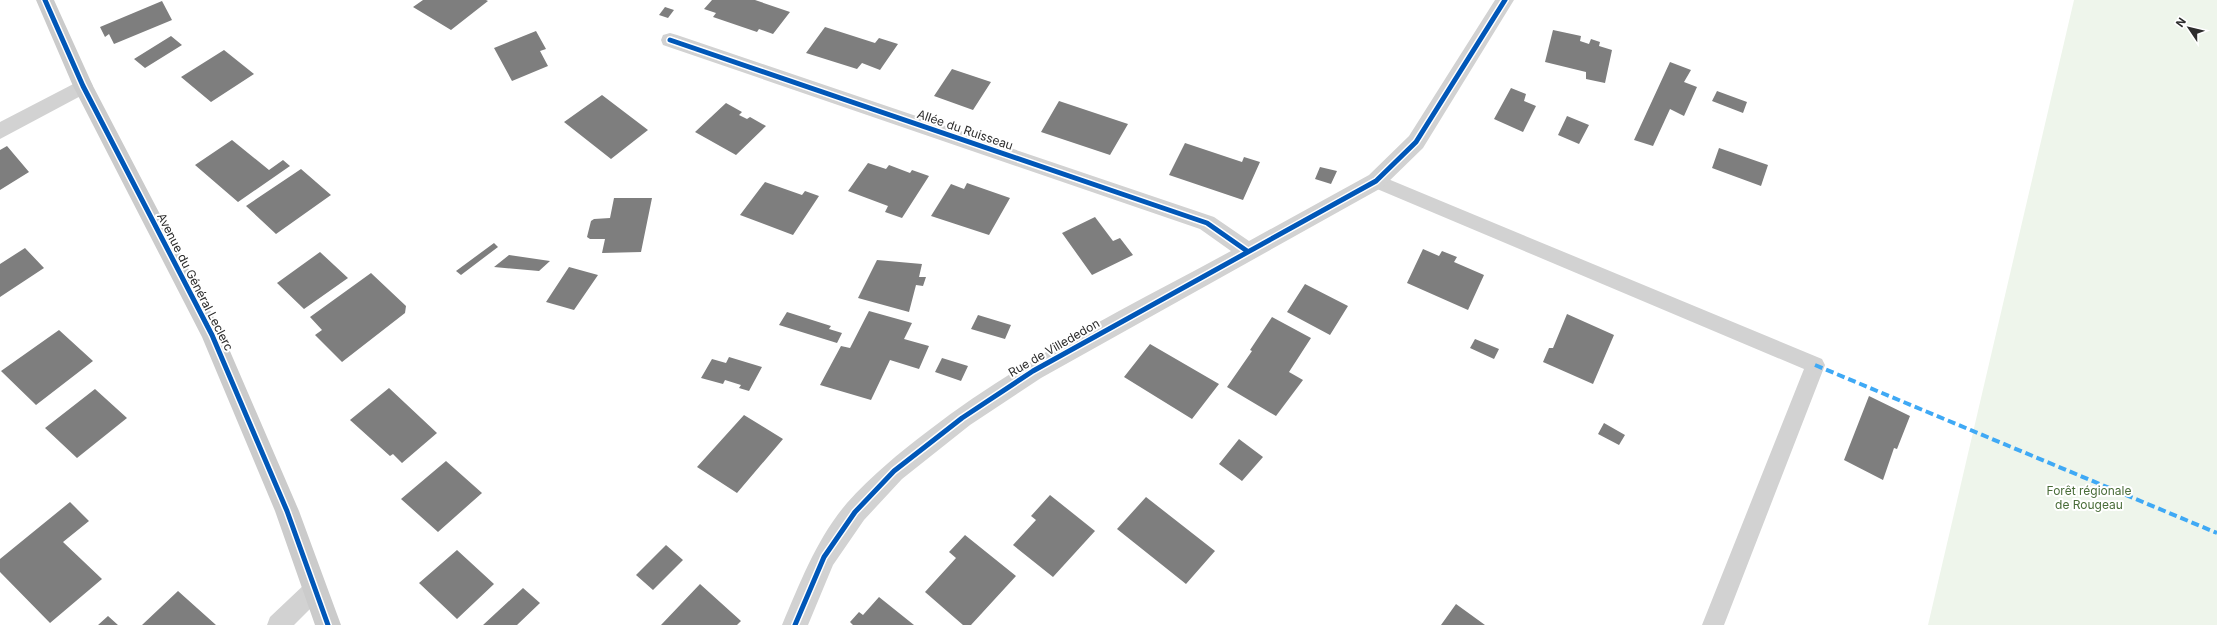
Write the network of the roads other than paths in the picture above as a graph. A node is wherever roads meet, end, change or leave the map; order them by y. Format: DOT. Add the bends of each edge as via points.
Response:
graph roads {
  1 [pos="45,0"];
  2 [pos="1505,0"];
  3 [pos="670,40"];
  4 [pos="83,86"];
  5 [pos="0,131"];
  6 [pos="1376,181"];
  7 [pos="1248,251"];
  8 [pos="315,589"];
  9 [pos="278,625"];
  10 [pos="328,625"];
  11 [pos="795,625"];
  12 [pos="1713,625"];
  1 -- 4 [label="street, Avenue du Général Leclerc"];
  2 -- 6 [label="street, Rue de Villededon" via="1416,142"];
  3 -- 7 [label="street, Allée du Ruisseau" via="1207,223"];
  4 -- 5 [label="street"];
  4 -- 8 [label="street, Avenue du Général Leclerc" via="212,335 287,511"];
  6 -- 7 [label="street, Rue de Villededon"];
  6 -- 12 [label="lane" via="1815,364"];
  7 -- 11 [label="street, Rue de Villededon" via="1033,370 962,418 894,471 855,512 824,557"];
  8 -- 9 [label="lane"];
  8 -- 10 [label="street, Avenue du Général Leclerc"];
}
